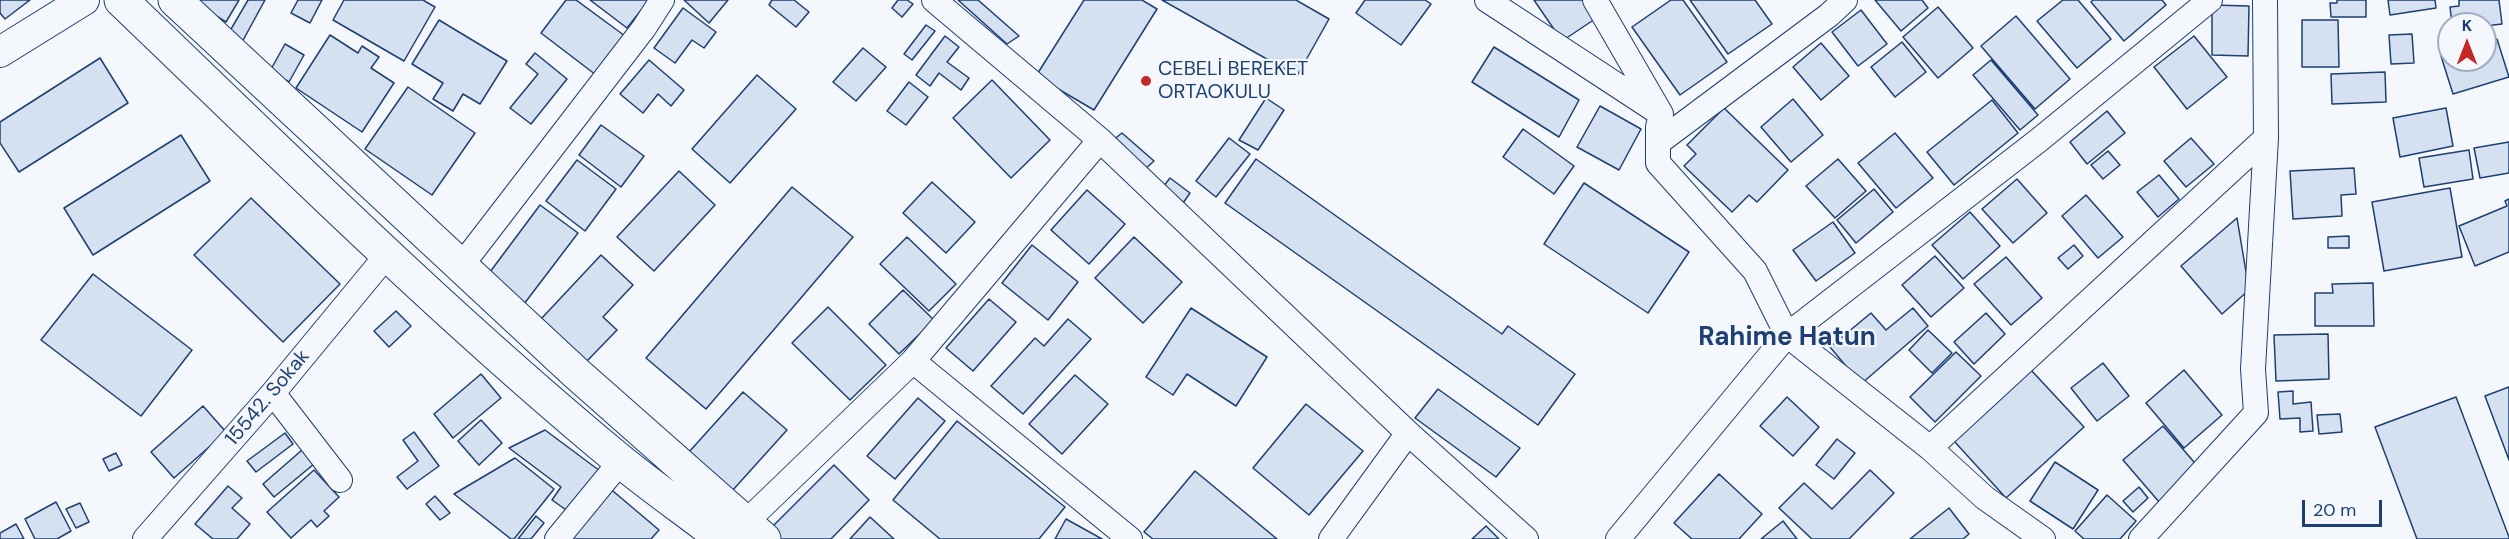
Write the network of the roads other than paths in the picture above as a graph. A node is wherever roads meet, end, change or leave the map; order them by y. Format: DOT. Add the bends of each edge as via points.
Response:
graph roads {
  1 [pos="84,0"];
  2 [pos="121,0"];
  3 [pos="175,0"];
  4 [pos="662,0"];
  5 [pos="934,0"];
  6 [pos="1486,0"];
  7 [pos="1595,0"];
  8 [pos="2210,0"];
  9 [pos="2265,0"];
  10 [pos="1831,5"];
  11 [pos="0,52"];
  12 [pos="1661,114"];
  13 [pos="2266,138"];
  14 [pos="1100,140"];
  15 [pos="1659,142"];
  16 [pos="387,255"];
  17 [pos="461,266"];
  18 [pos="1786,335"];
  19 [pos="913,362"];
  20 [pos="576,373"];
  21 [pos="273,393"];
  22 [pos="556,407"];
  23 [pos="1408,433"];
  24 [pos="1930,448"];
  25 [pos="621,461"];
  26 [pos="340,480"];
  27 [pos="744,535"];
  28 [pos="153,537"];
  29 [pos="556,539"];
  30 [pos="1130,539"];
  31 [pos="1331,539"];
  32 [pos="1526,539"];
  33 [pos="1618,539"];
  34 [pos="2043,539"];
  35 [pos="2141,539"];
  1 -- 11 [label="street"];
  2 -- 16 [label="main road"];
  3 -- 17 [label="main road"];
  4 -- 17 [label="street"];
  5 -- 14 [label="street"];
  6 -- 12 [label="street"];
  7 -- 12 [label="street"];
  8 -- 18 [label="street" via="2039,140"];
  9 -- 13 [label="street"];
  10 -- 15 [label="street"];
  12 -- 15 [label="street"];
  13 -- 24 [label="street"];
  13 -- 35 [label="street" via="2253,369 2256,413"];
  14 -- 19 [label="street"];
  14 -- 23 [label="street"];
  15 -- 18 [label="street" via="1659,163 1755,271"];
  16 -- 21 [label="street, 15542. Sokak"];
  16 -- 22 [label="main road"];
  17 -- 20 [label="main road"];
  18 -- 24 [label="street"];
  18 -- 33 [label="street"];
  19 -- 27 [label="street"];
  19 -- 30 [label="street"];
  20 -- 22 [label="main road"];
  20 -- 27 [label="main road"];
  21 -- 26 [label="street"];
  21 -- 28 [label="street, 15542. Sokak"];
  22 -- 25 [label="main road"];
  23 -- 31 [label="street"];
  23 -- 32 [label="street"];
  24 -- 34 [label="street" via="1985,498"];
  25 -- 27 [label="main road"];
  25 -- 29 [label="street"];
}
